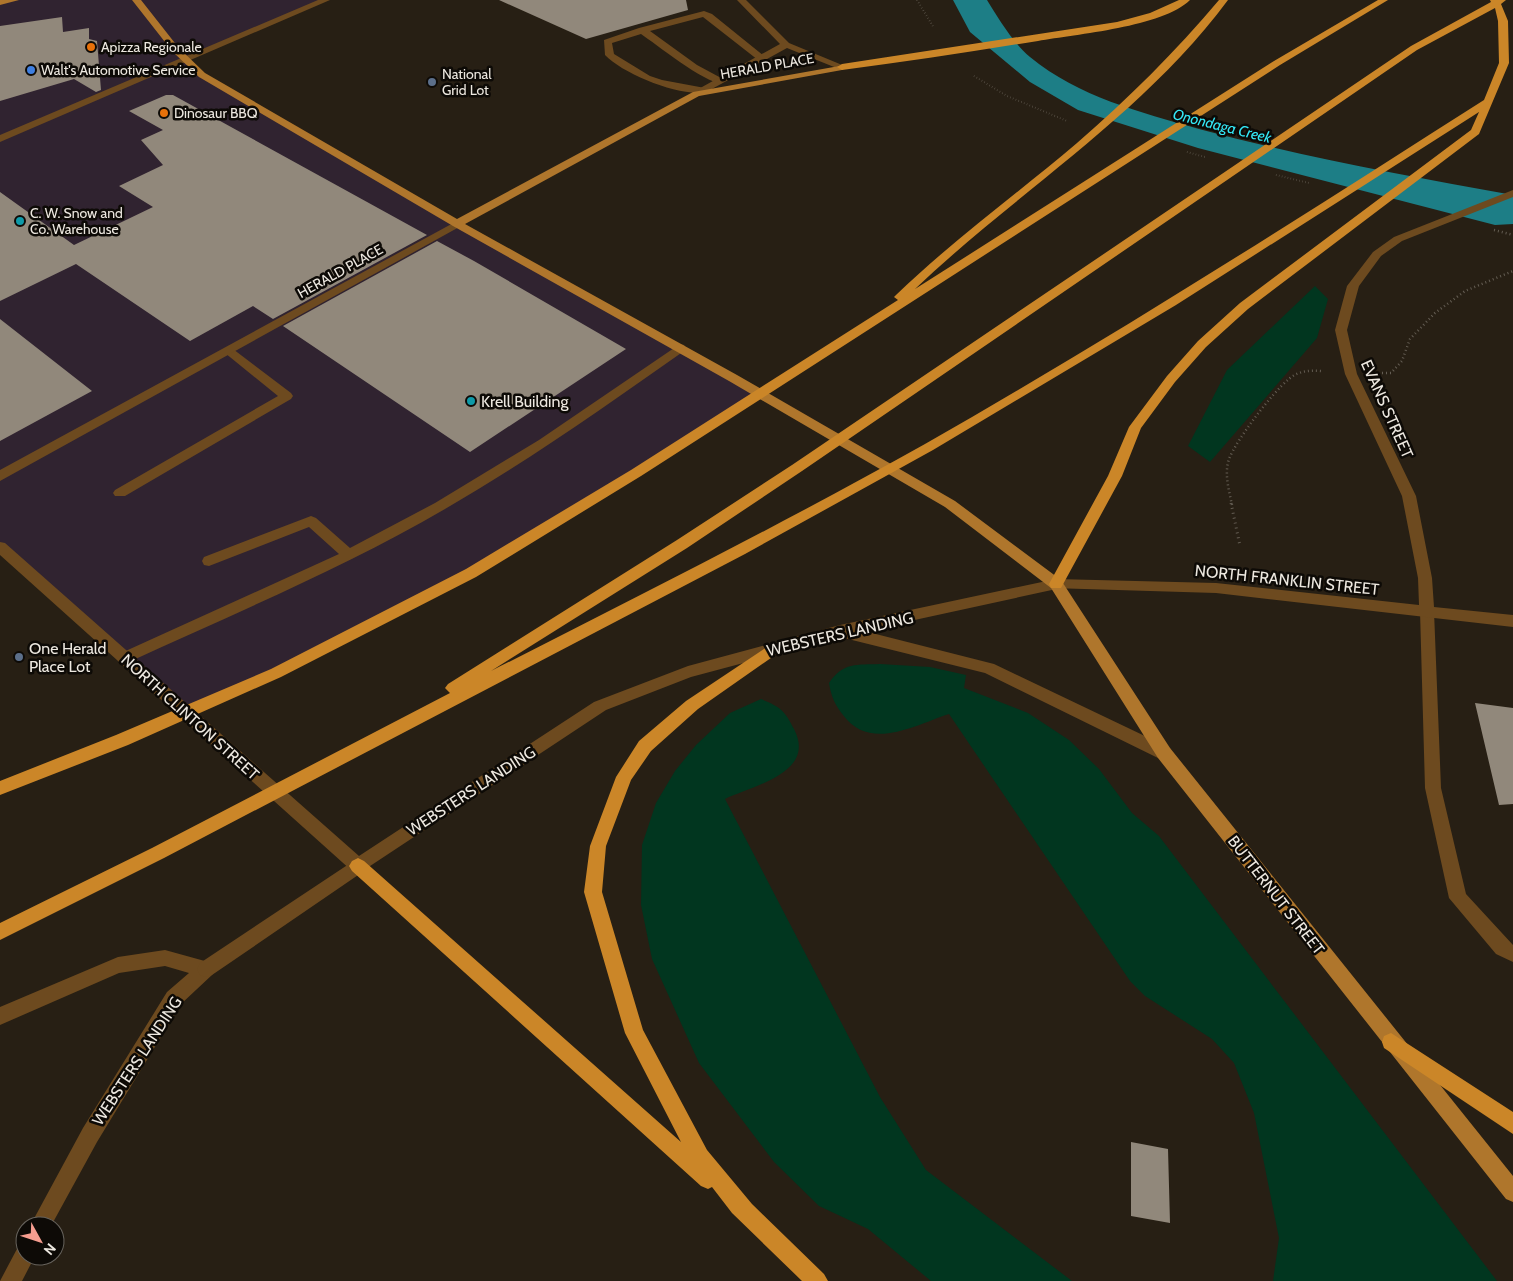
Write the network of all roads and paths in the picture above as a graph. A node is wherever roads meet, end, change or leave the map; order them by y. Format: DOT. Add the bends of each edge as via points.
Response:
graph roads {
  1 [pos="15,0"];
  2 [pos="136,0"];
  3 [pos="326,0"];
  4 [pos="740,0"];
  5 [pos="1186,0"];
  6 [pos="1224,0"];
  7 [pos="1384,0"];
  8 [pos="1494,0"];
  9 [pos="1502,0"];
  10 [pos="0,2"];
  11 [pos="642,30"];
  12 [pos="786,45"];
  13 [pos="761,58"];
  14 [pos="186,61"];
  15 [pos="842,67"];
  16 [pos="720,80"];
  17 [pos="699,92"];
  18 [pos="1490,100"];
  19 [pos="0,139"];
  20 [pos="1274,174"];
  21 [pos="1312,184"];
  22 [pos="1513,193"];
  23 [pos="457,224"];
  24 [pos="877,319"];
  25 [pos="680,348"];
  26 [pos="230,350"];
  27 [pos="0,476"];
  28 [pos="120,493"];
  29 [pos="0,547"];
  30 [pos="349,555"];
  31 [pos="209,561"];
  32 [pos="1056,584"];
  33 [pos="1426,612"];
  34 [pos="1513,621"];
  35 [pos="840,631"];
  36 [pos="773,649"];
  37 [pos="124,658"];
  38 [pos="356,749"];
  39 [pos="1164,753"];
  40 [pos="0,788"];
  41 [pos="358,866"];
  42 [pos="0,932"];
  43 [pos="1513,954"];
  44 [pos="206,969"];
  45 [pos="0,1016"];
  46 [pos="1391,1042"];
  47 [pos="1513,1124"];
  48 [pos="1513,1192"];
  49 [pos="746,1213"];
  50 [pos="45,1216"];
  51 [pos="19,1266"];
  52 [pos="11,1281"];
  53 [pos="818,1281"];
  1 -- 10 [label="main road"];
  2 -- 14 [label="main road"];
  3 -- 14 [label="street"];
  4 -- 12 [label="street"];
  5 -- 15 [label="highway" via="1148,17 1080,31"];
  6 -- 24 [label="highway" via="1160,73 1059,164 935,262"];
  7 -- 24 [label="highway" via="1224,96"];
  8 -- 18 [label="highway" via="1503,21 1504,63"];
  9 -- 38 [label="highway" via="1414,48 797,468"];
  11 -- 13 [label="street" via="704,14"];
  11 -- 16 [label="street" via="694,67"];
  11 -- 17 [label="street" via="607,42 610,55 647,78"];
  12 -- 13 [label="street, HERALD PLACE"];
  12 -- 15 [label="street"];
  13 -- 16 [label="street, HERALD PLACE"];
  14 -- 19 [label="street"];
  14 -- 23 [label="main road" via="202,75"];
  15 -- 17 [label="main road, HERALD PLACE"];
  16 -- 17 [label="street, HERALD PLACE"];
  17 -- 23 [label="main road, HERALD PLACE"];
  18 -- 32 [label="highway" via="1475,132 1244,306 1170,379 1135,426 1115,476"];
  18 -- 38 [label="highway" via="1305,220 934,444"];
  20 -- 21 [label="path"];
  22 -- 33 [label="street, EVANS STREET" via="1398,239 1377,254 1353,286 1341,330 1351,374 1409,496 1425,578"];
  23 -- 25 [label="main road"];
  23 -- 26 [label="street, HERALD PLACE"];
  24 -- 40 [label="highway" via="471,573 276,673"];
  25 -- 30 [label="street" via="544,444"];
  25 -- 32 [label="main road" via="950,504"];
  26 -- 27 [label="street, HERALD PLACE"];
  26 -- 28 [label="street" via="287,396"];
  29 -- 37 [label="street, NORTH CLINTON STREET"];
  30 -- 31 [label="street" via="311,522"];
  30 -- 37 [label="street"];
  32 -- 33 [label="street, NORTH FRANKLIN STREET" via="1216,588"];
  32 -- 35 [label="street, WEBSTERS LANDING"];
  32 -- 39 [label="main road, BUTTERNUT STREET"];
  33 -- 34 [label="street, NORTH FRANKLIN STREET"];
  33 -- 43 [label="street, EVANS STREET" via="1433,788 1458,898 1502,948"];
  35 -- 36 [label="street, WEBSTERS LANDING"];
  35 -- 39 [label="street" via="989,668"];
  36 -- 41 [label="street, WEBSTERS LANDING" via="688,672 600,706"];
  36 -- 49 [label="highway" via="692,705 645,746 624,777 598,846 593,892 634,1033 700,1157"];
  37 -- 41 [label="street, NORTH CLINTON STREET"];
  38 -- 42 [label="highway" via="91,890"];
  39 -- 46 [label="main road, BUTTERNUT STREET"];
  41 -- 44 [label="street, WEBSTERS LANDING"];
  41 -- 49 [label="highway"];
  44 -- 45 [label="street" via="165,958 118,965"];
  44 -- 50 [label="street, WEBSTERS LANDING" via="174,998 90,1135"];
  46 -- 47 [label="highway"];
  46 -- 48 [label="main road, BUTTERNUT STREET"];
  49 -- 53 [label="highway"];
  51 -- 52 [label="street"];
}
